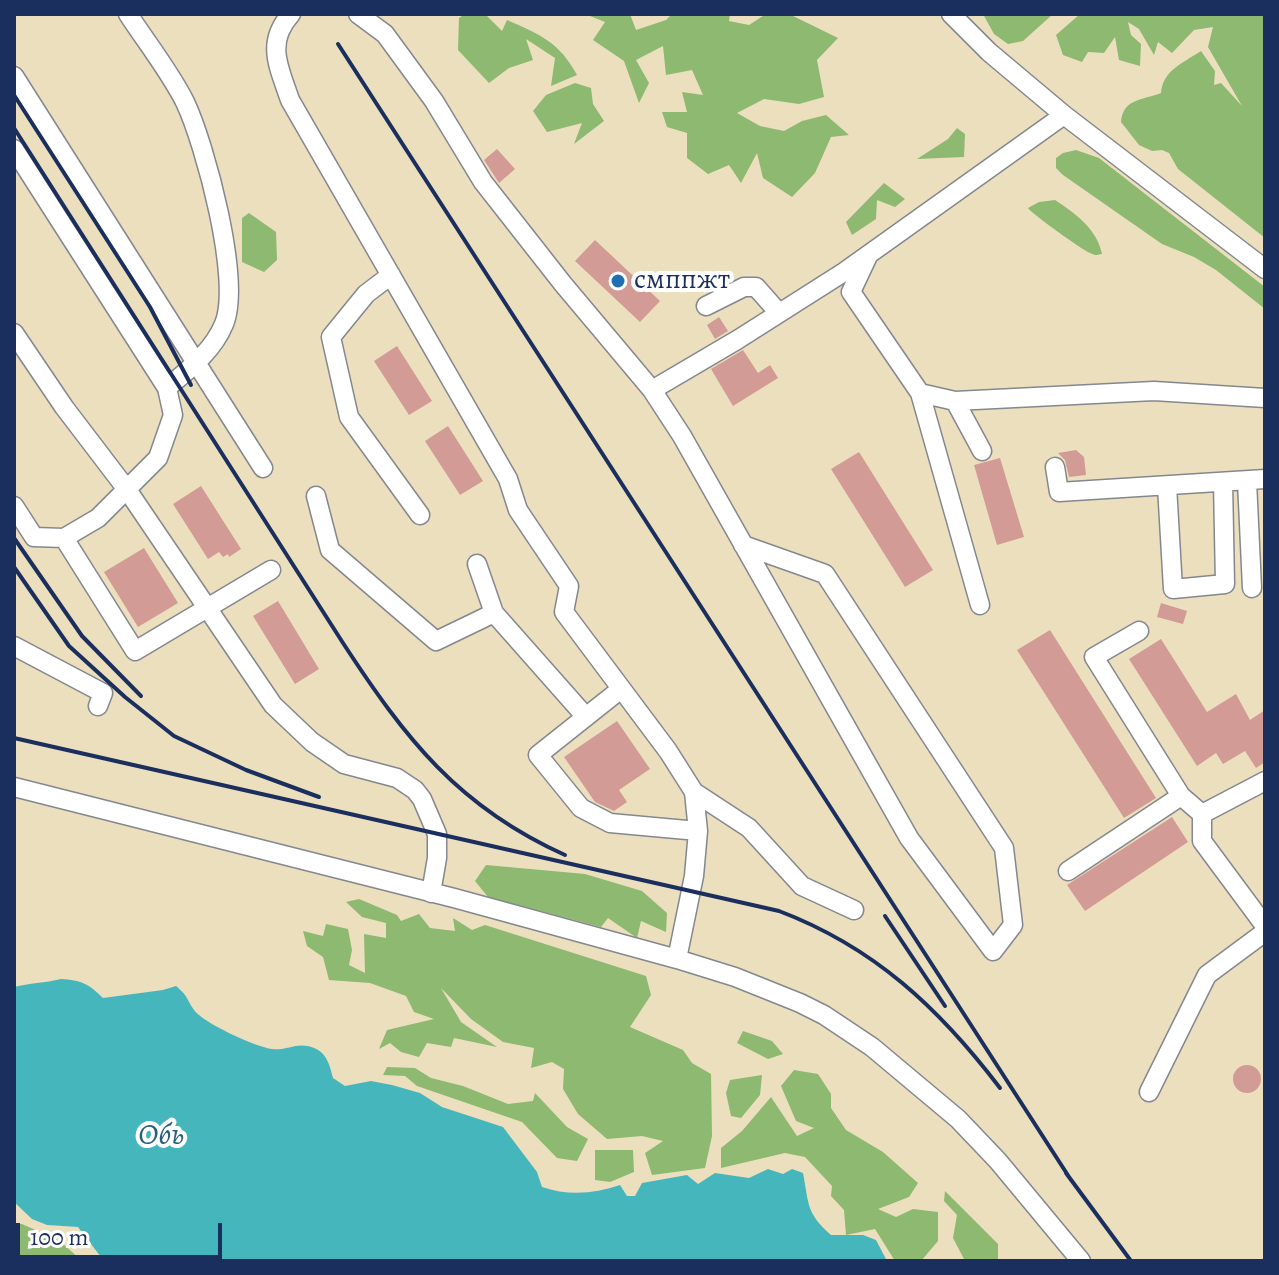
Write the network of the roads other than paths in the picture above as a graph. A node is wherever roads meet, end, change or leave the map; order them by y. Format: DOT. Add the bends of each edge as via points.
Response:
graph roads {
  1 [pos="128,14"];
  2 [pos="291,14"];
  3 [pos="358,14"];
  4 [pos="951,14"];
  5 [pos="14,76"];
  6 [pos="1064,115"];
  7 [pos="14,149"];
  8 [pos="869,254"];
  9 [pos="1265,269"];
  10 [pos="391,275"];
  11 [pos="706,306"];
  12 [pos="779,313"];
  13 [pos="14,333"];
  14 [pos="196,362"];
  15 [pos="167,388"];
  16 [pos="652,390"];
  17 [pos="920,393"];
  18 [pos="1265,398"];
  19 [pos="955,401"];
  20 [pos="982,451"];
  21 [pos="1055,467"];
  22 [pos="263,468"];
  23 [pos="1256,480"];
  24 [pos="1223,482"];
  25 [pos="1167,486"];
  26 [pos="128,491"];
  27 [pos="316,496"];
  28 [pos="14,506"];
  29 [pos="420,515"];
  30 [pos="64,538"];
  31 [pos="743,545"];
  32 [pos="1257,546"];
  33 [pos="477,564"];
  34 [pos="271,570"];
  35 [pos="1252,588"];
  36 [pos="980,605"];
  37 [pos="209,609"];
  38 [pos="494,613"];
  39 [pos="1139,631"];
  40 [pos="14,646"];
  41 [pos="621,689"];
  42 [pos="98,706"];
  43 [pos="586,717"];
  44 [pos="1265,781"];
  45 [pos="14,787"];
  46 [pos="694,792"];
  47 [pos="1181,796"];
  48 [pos="1202,814"];
  49 [pos="698,831"];
  50 [pos="1068,871"];
  51 [pos="431,893"];
  52 [pos="854,910"];
  53 [pos="1265,929"];
  54 [pos="677,959"];
  55 [pos="1149,1092"];
  56 [pos="1081,1261"];
  1 -- 14 [label="street" via="185,102 223,233 229,298 225,322"];
  2 -- 10 [label="street" via="282,24 274,51 290,100"];
  3 -- 16 [label="street" via="385,34 483,182"];
  4 -- 6 [label="street"];
  5 -- 14 [label="street"];
  6 -- 8 [label="street"];
  6 -- 9 [label="street"];
  7 -- 15 [label="street"];
  8 -- 12 [label="street"];
  8 -- 17 [label="street" via="851,292"];
  10 -- 29 [label="street" via="366,294 331,337 349,417"];
  10 -- 41 [label="street" via="508,479 518,510 569,586 564,612"];
  11 -- 12 [label="street" via="744,287 756,287"];
  12 -- 16 [label="street"];
  13 -- 26 [label="street"];
  14 -- 15 [label="street"];
  14 -- 22 [label="street"];
  15 -- 26 [label="street" via="173,415 158,458"];
  16 -- 31 [label="street"];
  17 -- 19 [label="street"];
  17 -- 36 [label="street"];
  18 -- 19 [label="street" via="1154,391"];
  19 -- 20 [label="street"];
  21 -- 25 [label="street" via="1059,492"];
  23 -- 24 [label="street"];
  23 -- 32 [label="street"];
  24 -- 25 [label="street"];
  24 -- 25 [label="street" via="1225,584 1173,589"];
  26 -- 30 [label="street" via="98,518"];
  26 -- 37 [label="street"];
  27 -- 38 [label="street" via="330,550 436,641"];
  28 -- 30 [label="street" via="34,537"];
  30 -- 37 [label="street" via="135,651"];
  31 -- 31 [label="street" via="909,838 993,951 1013,925 1004,848 825,574"];
  32 -- 35 [label="street"];
  33 -- 38 [label="street"];
  34 -- 37 [label="street"];
  37 -- 51 [label="street" via="290,722 344,764 397,778 415,790 437,834"];
  38 -- 43 [label="street"];
  39 -- 47 [label="street" via="1094,657"];
  40 -- 42 [label="street" via="103,693"];
  41 -- 43 [label="street"];
  41 -- 46 [label="street"];
  43 -- 49 [label="street" via="538,755 581,808 610,823"];
  44 -- 48 [label="street"];
  45 -- 51 [label="street"];
  46 -- 49 [label="street"];
  46 -- 52 [label="street" via="749,828 802,886"];
  47 -- 48 [label="street"];
  47 -- 50 [label="street"];
  48 -- 53 [label="street" via="1202,841"];
  49 -- 54 [label="street"];
  51 -- 54 [label="street"];
  53 -- 55 [label="street" via="1207,975"];
  54 -- 56 [label="street" via="800,1003 872,1047 980,1141"];
}
